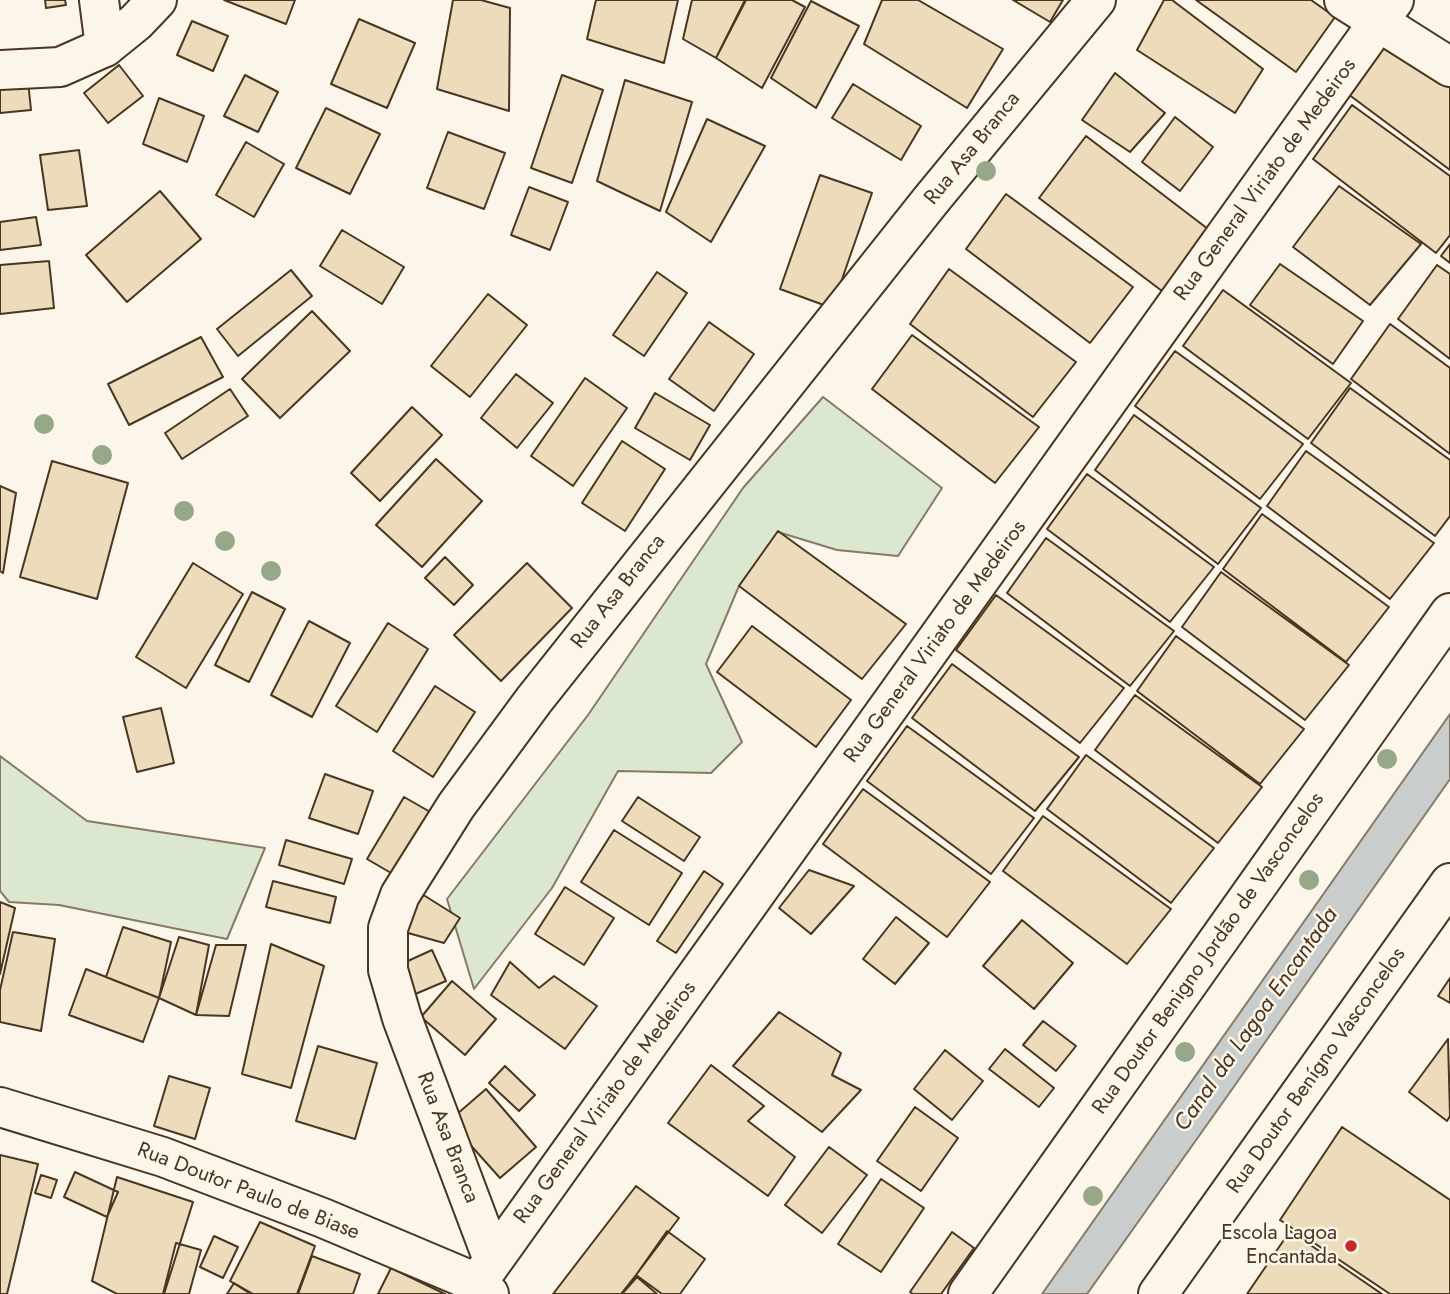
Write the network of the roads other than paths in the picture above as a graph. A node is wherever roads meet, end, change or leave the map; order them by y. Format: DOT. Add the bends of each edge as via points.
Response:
graph roads {
  1 [pos="99,0"];
  2 [pos="157,0"];
  3 [pos="1096,0"];
  4 [pos="1344,0"];
  5 [pos="1387,11"];
  6 [pos="105,47"];
  7 [pos="1450,67"];
  8 [pos="0,70"];
  9 [pos="1450,613"];
  10 [pos="1450,883"];
  11 [pos="0,1107"];
  12 [pos="487,1279"];
  13 [pos="968,1294"];
  14 [pos="1158,1294"];
  1 -- 6 [label="street"];
  2 -- 6 [label="street"];
  3 -- 12 [label="street, Rua Asa Branca" via="534,700 456,806 400,895 388,928 388,970"];
  4 -- 5 [label="street"];
  5 -- 7 [label="street"];
  5 -- 12 [label="street, Rua General Viriato de Medeiros"];
  6 -- 8 [label="street" via="60,67"];
  9 -- 13 [label="street, Rua Doutor Benigno Jordão de Vasconcelos"];
  10 -- 14 [label="street, Rua Doutor Benígno Vasconcelos"];
  11 -- 12 [label="street, Rua Doutor Paulo de Biase" via="163,1157"];
}
